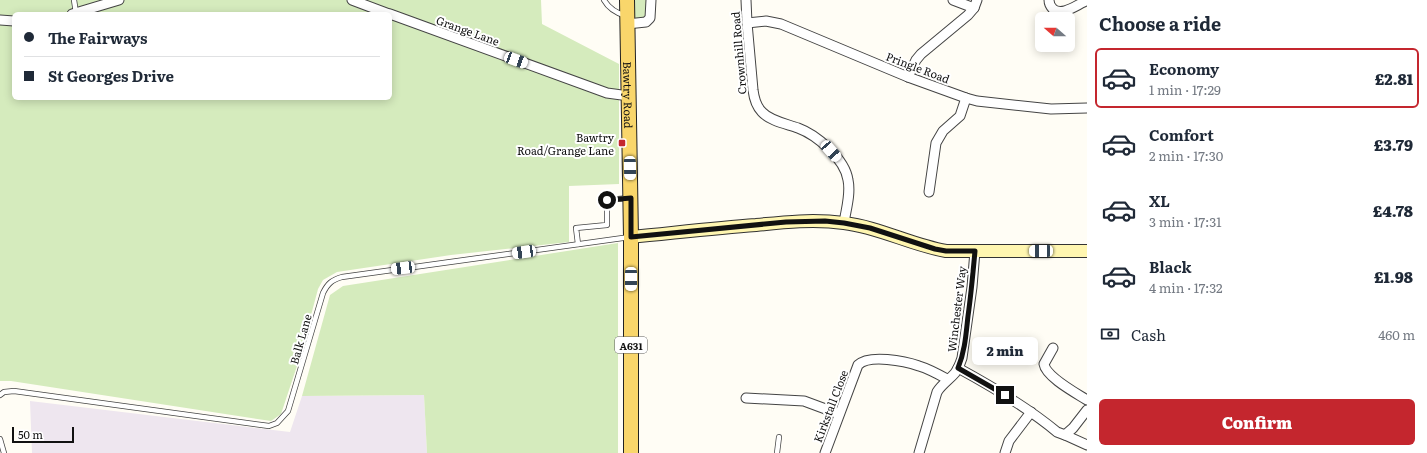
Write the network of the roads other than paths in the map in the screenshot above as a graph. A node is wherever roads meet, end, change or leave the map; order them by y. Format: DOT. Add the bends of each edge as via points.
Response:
graph roads {
  1 [pos="74,0"];
  2 [pos="119,0"];
  3 [pos="352,0"];
  4 [pos="604,0"];
  5 [pos="627,0"];
  6 [pos="651,0"];
  7 [pos="746,0"];
  8 [pos="953,0"];
  9 [pos="1049,0"];
  10 [pos="1085,2"];
  11 [pos="976,4"];
  12 [pos="74,12"];
  13 [pos="80,12"];
  14 [pos="385,12"];
  15 [pos="392,15"];
  16 [pos="0,20"];
  17 [pos="627,20"];
  18 [pos="12,22"];
  19 [pos="747,23"];
  20 [pos="908,77"];
  21 [pos="629,96"];
  22 [pos="966,98"];
  23 [pos="1087,108"];
  24 [pos="929,192"];
  25 [pos="631,198"];
  26 [pos="844,223"];
  27 [pos="631,237"];
  28 [pos="578,244"];
  29 [pos="975,251"];
  30 [pos="1087,251"];
  31 [pos="1053,348"];
  32 [pos="958,368"];
  33 [pos="947,380"];
  34 [pos="0,395"];
  35 [pos="746,398"];
  36 [pos="1087,400"];
  37 [pos="1087,410"];
  38 [pos="1031,412"];
  39 [pos="839,414"];
  40 [pos="1065,435"];
  41 [pos="779,437"];
  42 [pos="0,439"];
  43 [pos="1087,445"];
  44 [pos="4,453"];
  45 [pos="632,453"];
  46 [pos="777,453"];
  47 [pos="825,453"];
  48 [pos="919,453"];
  49 [pos="1005,453"];
  1 -- 12 [label="lane"];
  2 -- 13 [label="street"];
  3 -- 14 [label="street, Grange Lane"];
  4 -- 17 [label="lane"];
  5 -- 17 [label="main road, Bawtry Road / A631"];
  6 -- 17 [label="street" via="650,18 646,22"];
  7 -- 19 [label="street, Crownhill Road"];
  8 -- 11 [label="street"];
  9 -- 10 [label="street" via="1052,8 1062,12"];
  11 -- 20 [label="street" via="964,19 921,54"];
  15 -- 21 [label="street, Grange Lane" via="607,93"];
  16 -- 18 [label="street"];
  17 -- 21 [label="main road, Bawtry Road / A631"];
  19 -- 20 [label="street, Pringle Road" via="766,21 781,24"];
  19 -- 26 [label="street, Crownhill Road" via="754,100 762,113 816,138 840,162 849,181"];
  20 -- 22 [label="street, Pringle Road"];
  21 -- 25 [label="main road, Bawtry Road / A631"];
  22 -- 23 [label="street, Pringle Road" via="1051,109"];
  22 -- 24 [label="street" via="960,116 943,131 936,143"];
  25 -- 27 [label="main road, Bawtry Road / A631"];
  25 -- 28 [label="lane" via="607,200 607,225 576,228"];
  26 -- 27 [label="main road" via="786,222"];
  26 -- 29 [label="main road" via="870,228 935,249"];
  27 -- 28 [label="lane, Balk Lane"];
  27 -- 45 [label="main road, Bawtry Road / A631"];
  28 -- 34 [label="lane, Balk Lane" via="332,280 323,293 288,411 277,423 269,426 14,391"];
  29 -- 30 [label="main road"];
  29 -- 32 [label="street, Winchester Way" via="966,342"];
  31 -- 36 [label="street" via="1044,364 1045,369 1056,380"];
  32 -- 33 [label="street, Winchester Way"];
  32 -- 38 [label="street" via="992,386"];
  33 -- 39 [label="street, Kirkstall Close" via="933,371 894,360 863,361 858,365"];
  33 -- 48 [label="street, Winchester Way" via="937,392"];
  35 -- 39 [label="street" via="804,401"];
  37 -- 40 [label="street"];
  38 -- 40 [label="street"];
  38 -- 49 [label="street" via="1010,441"];
  39 -- 47 [label="street, Kirkstall Close"];
  40 -- 43 [label="street"];
  41 -- 46 [label="lane"];
  42 -- 44 [label="lane"];
}
